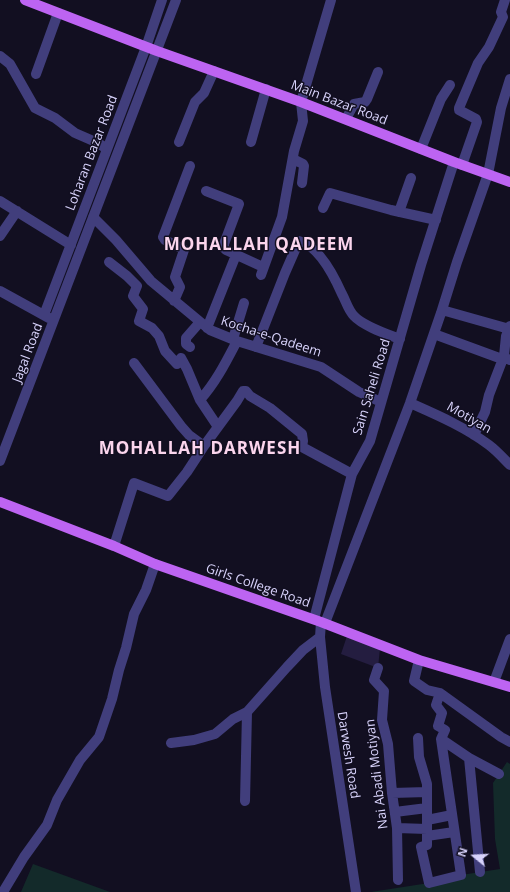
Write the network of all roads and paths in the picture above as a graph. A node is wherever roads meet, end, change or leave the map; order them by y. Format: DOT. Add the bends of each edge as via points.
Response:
graph roads {
  1 [pos="25,0"];
  2 [pos="162,0"];
  3 [pos="176,0"];
  4 [pos="331,0"];
  5 [pos="505,0"];
  6 [pos="58,13"];
  7 [pos="146,47"];
  8 [pos="157,51"];
  9 [pos="0,56"];
  10 [pos="214,71"];
  11 [pos="378,72"];
  12 [pos="36,74"];
  13 [pos="510,79"];
  14 [pos="450,85"];
  15 [pos="266,89"];
  16 [pos="301,102"];
  17 [pos="346,119"];
  18 [pos="179,142"];
  19 [pos="251,142"];
  20 [pos="421,149"];
  21 [pos="107,150"];
  22 [pos="293,160"];
  23 [pos="458,164"];
  24 [pos="190,166"];
  25 [pos="488,174"];
  26 [pos="412,178"];
  27 [pos="510,182"];
  28 [pos="302,183"];
  29 [pos="206,191"];
  30 [pos="0,201"];
  31 [pos="323,208"];
  32 [pos="17,211"];
  33 [pos="399,212"];
  34 [pos="93,217"];
  35 [pos="436,220"];
  36 [pos="0,236"];
  37 [pos="71,245"];
  38 [pos="234,260"];
  39 [pos="109,262"];
  40 [pos="0,291"];
  41 [pos="174,301"];
  42 [pos="244,302"];
  43 [pos="442,310"];
  44 [pos="44,315"];
  45 [pos="54,321"];
  46 [pos="203,325"];
  47 [pos="509,328"];
  48 [pos="434,334"];
  49 [pos="400,339"];
  50 [pos="235,340"];
  51 [pos="256,346"];
  52 [pos="190,347"];
  53 [pos="506,360"];
  54 [pos="134,363"];
  55 [pos="200,400"];
  56 [pos="381,402"];
  57 [pos="410,402"];
  58 [pos="218,427"];
  59 [pos="474,435"];
  60 [pos="204,446"];
  61 [pos="0,461"];
  62 [pos="510,465"];
  63 [pos="352,474"];
  64 [pos="0,502"];
  65 [pos="114,546"];
  66 [pos="155,564"];
  67 [pos="320,621"];
  68 [pos="320,637"];
  69 [pos="510,640"];
  70 [pos="419,660"];
  71 [pos="378,668"];
  72 [pos="494,682"];
  73 [pos="510,687"];
  74 [pos="440,693"];
  75 [pos="247,712"];
  76 [pos="418,738"];
  77 [pos="441,739"];
  78 [pos="510,742"];
  79 [pos="171,743"];
  80 [pos="468,758"];
  81 [pos="499,774"];
  82 [pos="427,792"];
  83 [pos="392,793"];
  84 [pos="245,801"];
  85 [pos="427,808"];
  86 [pos="395,812"];
  87 [pos="452,815"];
  88 [pos="397,828"];
  89 [pos="427,828"];
  90 [pos="454,832"];
  91 [pos="480,872"];
  92 [pos="398,880"];
  93 [pos="3,892"];
  94 [pos="356,892"];
  1 -- 6 [label="main road, Main Bazar Road"];
  2 -- 7 [label="street, Loharan Bazar Road"];
  3 -- 8 [label="street"];
  4 -- 16 [label="street"];
  5 -- 23 [label="street, Sain Saheli Road" via="501,12 503,17 489,47 478,63 459,108 477,122"];
  6 -- 7 [label="main road, Main Bazar Road"];
  6 -- 12 [label="street"];
  7 -- 8 [label="main road, Main Bazar Road"];
  7 -- 21 [label="street, Loharan Bazar Road"];
  8 -- 10 [label="main road, Main Bazar Road"];
  8 -- 34 [label="street, Jagal Road"];
  9 -- 21 [label="street" via="10,64 36,108"];
  10 -- 15 [label="main road, Main Bazar Road"];
  10 -- 18 [label="street" via="204,93 195,102"];
  11 -- 17 [label="street" via="367,99 354,104"];
  13 -- 25 [label="street" via="500,108"];
  14 -- 20 [label="street" via="441,99"];
  15 -- 16 [label="main road, Main Bazar Road"];
  15 -- 19 [label="street"];
  16 -- 17 [label="main road, Main Bazar Road"];
  16 -- 22 [label="street" via="303,122"];
  17 -- 20 [label="main road, Main Bazar Road"];
  20 -- 23 [label="main road, Main Bazar Road"];
  21 -- 37 [label="street, Loharan Bazar Road"];
  22 -- 28 [label="street" via="304,166"];
  22 -- 29 [label="street" via="282,217 262,271 224,248 239,204"];
  23 -- 25 [label="main road, Main Bazar Road"];
  23 -- 35 [label="street, Sain Saheli Road"];
  24 -- 41 [label="street" via="164,237 164,240 184,250 175,277 180,287"];
  25 -- 27 [label="main road, Main Bazar Road"];
  25 -- 43 [label="street"];
  26 -- 33 [label="street"];
  30 -- 32 [label="street"];
  31 -- 33 [label="street" via="330,193"];
  32 -- 36 [label="street"];
  32 -- 37 [label="street"];
  33 -- 35 [label="street"];
  34 -- 41 [label="street, Kocha-e-Qadeem" via="151,281"];
  34 -- 45 [label="street, Jagal Road"];
  35 -- 49 [label="street, Sain Saheli Road"];
  37 -- 44 [label="street, Loharan Bazar Road"];
  38 -- 46 [label="street"];
  39 -- 55 [label="street" via="137,286 133,296 143,309 139,321 152,328 159,336 165,351 177,364 181,358"];
  40 -- 44 [label="street"];
  41 -- 46 [label="street, Kocha-e-Qadeem"];
  42 -- 50 [label="street"];
  43 -- 47 [label="street"];
  43 -- 48 [label="street"];
  44 -- 45 [label="street"];
  45 -- 61 [label="street, Jagal Road"];
  46 -- 50 [label="street, Kocha-e-Qadeem"];
  46 -- 52 [label="street" via="186,338 186,344"];
  47 -- 53 [label="street" via="506,336"];
  48 -- 53 [label="street"];
  48 -- 57 [label="street"];
  49 -- 51 [label="street" via="354,316 325,264 313,248 299,241"];
  49 -- 56 [label="street, Sain Saheli Road"];
  50 -- 51 [label="street, Kocha-e-Qadeem"];
  50 -- 55 [label="street" via="219,375"];
  51 -- 56 [label="street, Kocha-e-Qadeem" via="321,367 359,392"];
  53 -- 59 [label="street"];
  54 -- 60 [label="street" via="181,426"];
  55 -- 58 [label="street"];
  56 -- 63 [label="street, Sain Saheli Road" via="370,442"];
  57 -- 59 [label="street, Motiyan"];
  57 -- 67 [label="street"];
  58 -- 60 [label="street"];
  58 -- 63 [label="street" via="243,391 246,391 302,434 302,447"];
  59 -- 62 [label="street, Motiyan"];
  60 -- 65 [label="street" via="168,496 134,483"];
  63 -- 67 [label="street, Sain Saheli Road"];
  64 -- 65 [label="main road, Girls College Road"];
  65 -- 66 [label="main road, Girls College Road"];
  66 -- 67 [label="main road, Girls College Road"];
  66 -- 93 [label="street" via="134,614 112,699 98,737 80,760 57,800 47,825"];
  67 -- 68 [label="street, Darwesh Road"];
  67 -- 70 [label="main road, Girls College Road"];
  68 -- 75 [label="street" via="303,650"];
  68 -- 94 [label="street, Darwesh Road" via="325,687"];
  69 -- 72 [label="street"];
  70 -- 72 [label="main road, Girls College Road"];
  70 -- 74 [label="street" via="414,681 428,690"];
  71 -- 83 [label="street, Nai Abadi Motiyan" via="374,680 384,691 382,720 388,744"];
  72 -- 73 [label="main road, Girls College Road"];
  74 -- 77 [label="street" via="436,705 442,714 438,726 445,730"];
  74 -- 78 [label="street"];
  75 -- 79 [label="street" via="233,718 215,734"];
  75 -- 84 [label="street"];
  76 -- 82 [label="street"];
  77 -- 80 [label="street"];
  77 -- 87 [label="street"];
  80 -- 81 [label="street"];
  80 -- 91 [label="street"];
  82 -- 83 [label="street"];
  82 -- 85 [label="street"];
  83 -- 86 [label="street, Nai Abadi Motiyan"];
  85 -- 86 [label="street"];
  85 -- 89 [label="street"];
  86 -- 88 [label="street, Nai Abadi Motiyan"];
  87 -- 89 [label="street"];
  87 -- 90 [label="street"];
  88 -- 89 [label="street"];
  88 -- 92 [label="street, Nai Abadi Motiyan"];
  89 -- 90 [label="street"];
  89 -- 90 [label="street" via="427,845 421,847 429,883 461,875"];
}
